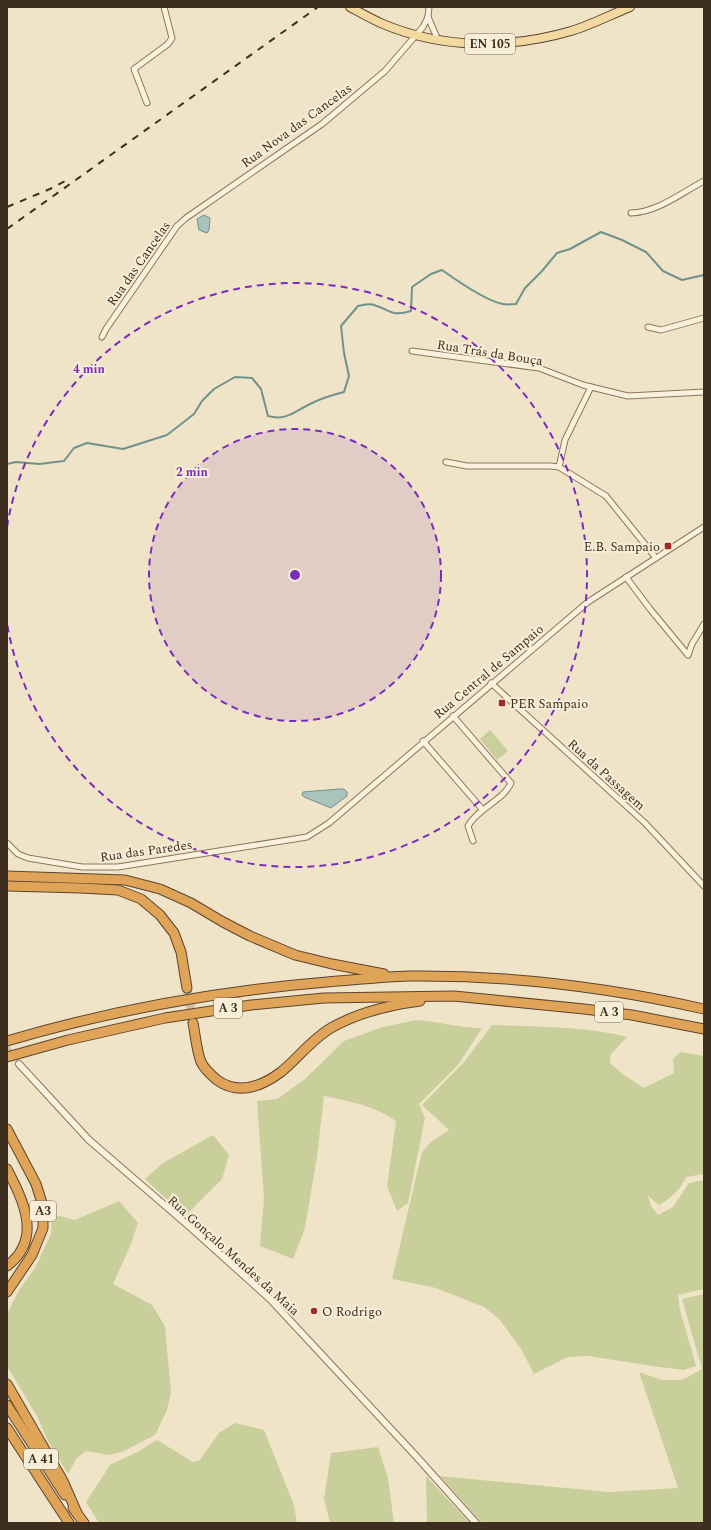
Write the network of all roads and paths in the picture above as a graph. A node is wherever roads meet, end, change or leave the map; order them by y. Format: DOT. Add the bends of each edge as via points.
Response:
graph roads {
  1 [pos="164,7"];
  2 [pos="350,7"];
  3 [pos="428,7"];
  4 [pos="630,7"];
  5 [pos="428,17"];
  6 [pos="417,35"];
  7 [pos="439,40"];
  8 [pos="147,103"];
  9 [pos="704,181"];
  10 [pos="219,195"];
  11 [pos="631,213"];
  12 [pos="704,318"];
  13 [pos="648,327"];
  14 [pos="102,337"];
  15 [pos="412,352"];
  16 [pos="591,387"];
  17 [pos="704,392"];
  18 [pos="446,462"];
  19 [pos="559,467"];
  20 [pos="704,527"];
  21 [pos="656,558"];
  22 [pos="626,577"];
  23 [pos="704,624"];
  24 [pos="491,683"];
  25 [pos="453,716"];
  26 [pos="423,741"];
  27 [pos="482,809"];
  28 [pos="294,838"];
  29 [pos="473,841"];
  30 [pos="7,843"];
  31 [pos="7,876"];
  32 [pos="7,886"];
  33 [pos="704,886"];
  34 [pos="407,976"];
  35 [pos="188,988"];
  36 [pos="454,996"];
  37 [pos="704,1009"];
  38 [pos="193,1023"];
  39 [pos="704,1029"];
  40 [pos="7,1041"];
  41 [pos="7,1057"];
  42 [pos="19,1064"];
  43 [pos="7,1129"];
  44 [pos="7,1169"];
  45 [pos="7,1266"];
  46 [pos="7,1292"];
  47 [pos="8,1384"];
  48 [pos="7,1405"];
  49 [pos="7,1428"];
  50 [pos="77,1513"];
  51 [pos="69,1523"];
  52 [pos="84,1523"];
  53 [pos="476,1523"];
  1 -- 8 [label="street" via="172,38 168,44 134,69"];
  2 -- 6 [label="main road, EN 105" via="383,24"];
  3 -- 5 [label="street"];
  4 -- 7 [label="main road, EN 105" via="572,31 538,40 497,44"];
  5 -- 6 [label="street, Rua Nova das Cancelas"];
  5 -- 7 [label="street"];
  6 -- 7 [label="main road, EN 105"];
  6 -- 10 [label="street, Rua Nova das Cancelas" via="385,71 322,124"];
  9 -- 11 [label="street" via="654,208"];
  10 -- 14 [label="street, Rua das Cancelas" via="177,226"];
  12 -- 13 [label="street" via="661,330"];
  15 -- 16 [label="street, Rua Trás da Bouça" via="539,368"];
  16 -- 17 [label="street, Rua Trás da Bouça" via="628,396"];
  16 -- 19 [label="street" via="565,440"];
  18 -- 19 [label="street" via="467,466"];
  19 -- 21 [label="street" via="606,496"];
  20 -- 21 [label="street, Rua Central de Sampaio"];
  21 -- 22 [label="street, Rua Central de Sampaio"];
  22 -- 23 [label="street" via="688,655"];
  22 -- 24 [label="street, Rua Central de Sampaio" via="588,602"];
  24 -- 25 [label="street, Rua Central de Sampaio"];
  24 -- 33 [label="street, Rua da Passagem" via="645,823"];
  25 -- 26 [label="street, Rua Central de Sampaio"];
  25 -- 27 [label="street" via="511,783 508,790"];
  26 -- 27 [label="street"];
  26 -- 28 [label="street, Rua Central de Sampaio" via="329,823 307,837"];
  27 -- 29 [label="street" via="468,826"];
  28 -- 30 [label="street, Rua das Paredes" via="105,868 28,858 18,854"];
  31 -- 34 [label="highway" via="125,880 160,889 250,936 295,955 376,973"];
  32 -- 35 [label="highway" via="118,890 141,899 160,915 174,933 181,952"];
  34 -- 37 [label="highway, A 3" via="533,982 631,995"];
  34 -- 40 [label="highway, A 3" via="276,986 202,996 117,1012"];
  36 -- 38 [label="highway" via="386,1007 353,1017 329,1029 280,1072 257,1085 241,1089 226,1086 212,1076 201,1061"];
  36 -- 39 [label="highway, A 3" via="632,1015"];
  36 -- 41 [label="highway, A 3" via="324,998 226,1008 116,1028"];
  42 -- 53 [label="street, Rua Gonçalo Mendes da Maia" via="89,1140 270,1299"];
  43 -- 46 [label="highway, A3" via="36,1184 43,1206 43,1228 32,1255"];
  44 -- 45 [label="highway" via="27,1214 28,1233 22,1250"];
  47 -- 50 [label="highway" via="63,1480"];
  48 -- 50 [label="highway, A 41"];
  49 -- 51 [label="highway, A 41"];
  50 -- 52 [label="highway, A 41"];
}
